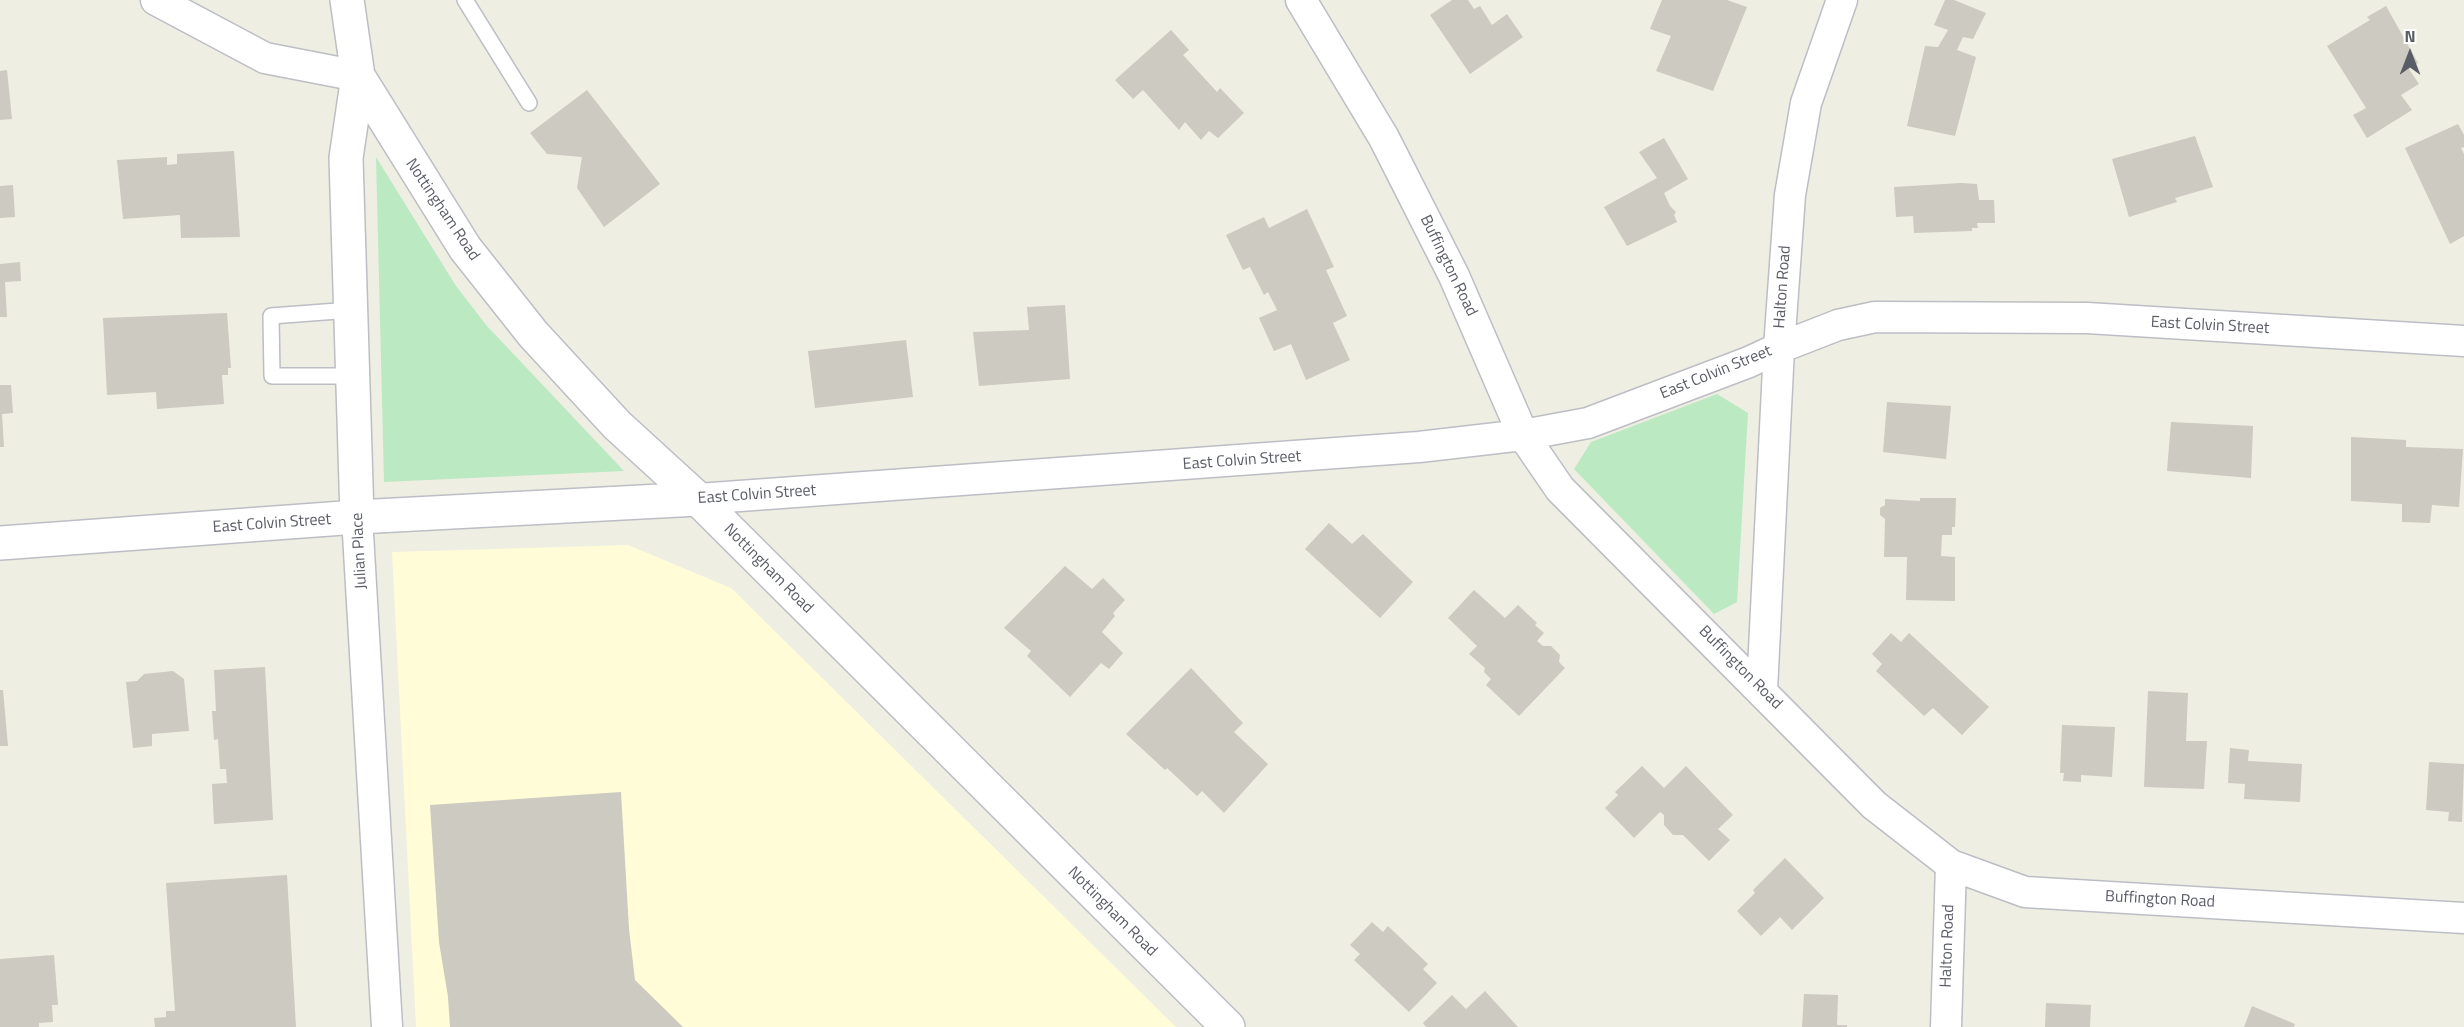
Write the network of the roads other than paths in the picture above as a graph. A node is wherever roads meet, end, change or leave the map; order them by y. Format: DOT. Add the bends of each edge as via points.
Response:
graph roads {
  1 [pos="156,0"];
  2 [pos="347,0"];
  3 [pos="465,0"];
  4 [pos="1301,0"];
  5 [pos="1842,0"];
  6 [pos="358,76"];
  7 [pos="529,103"];
  8 [pos="351,310"];
  9 [pos="2464,341"];
  10 [pos="1779,348"];
  11 [pos="353,376"];
  12 [pos="1523,435"];
  13 [pos="698,500"];
  14 [pos="357,517"];
  15 [pos="0,543"];
  16 [pos="1762,690"];
  17 [pos="1951,865"];
  18 [pos="2464,918"];
  19 [pos="387,1027"];
  20 [pos="1228,1027"];
  21 [pos="1946,1027"];
  1 -- 6 [label="street" via="266,58"];
  2 -- 6 [label="street, Nottingham Road"];
  3 -- 7 [label="lane"];
  4 -- 12 [label="street, Buffington Road" via="1384,138 1454,276"];
  5 -- 10 [label="street, Halton Road" via="1804,114 1790,195"];
  6 -- 8 [label="street, Julian Place" via="346,158"];
  6 -- 13 [label="street, Nottingham Road" via="465,248 533,334 617,425"];
  8 -- 11 [label="street, Julian Place"];
  8 -- 11 [label="lane" via="271,316 272,376"];
  9 -- 10 [label="street, East Colvin Street" via="2087,318 1875,317 1838,325"];
  10 -- 12 [label="street, East Colvin Street" via="1588,423"];
  10 -- 16 [label="street, Halton Road"];
  11 -- 14 [label="street, Julian Place"];
  12 -- 13 [label="street, East Colvin Street" via="1419,447"];
  12 -- 16 [label="street, Buffington Road" via="1560,489"];
  13 -- 14 [label="street, East Colvin Street"];
  13 -- 20 [label="street, Nottingham Road"];
  14 -- 15 [label="street, East Colvin Street"];
  14 -- 19 [label="street, Julian Place"];
  16 -- 17 [label="street, Buffington Road" via="1874,805"];
  17 -- 18 [label="street, Buffington Road" via="2025,892"];
  17 -- 21 [label="street, Halton Road"];
}
